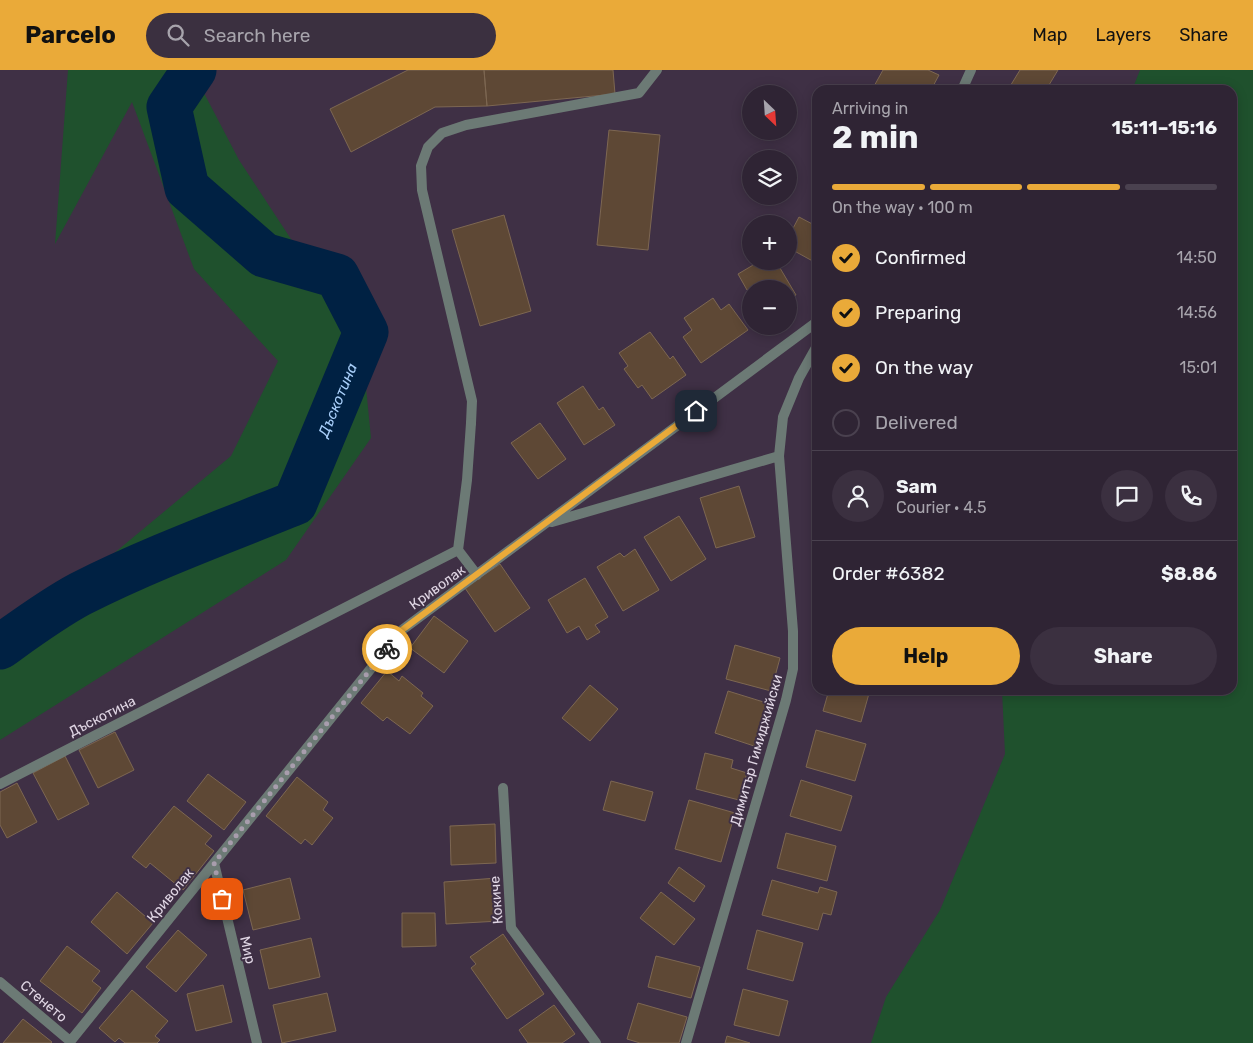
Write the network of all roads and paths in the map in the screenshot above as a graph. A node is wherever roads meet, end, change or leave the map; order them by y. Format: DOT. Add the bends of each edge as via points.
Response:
graph roads {
  1 [pos="657,70"];
  2 [pos="971,70"];
  3 [pos="964,85"];
  4 [pos="812,325"];
  5 [pos="812,355"];
  6 [pos="779,456"];
  7 [pos="545,524"];
  8 [pos="458,550"];
  9 [pos="477,575"];
  10 [pos="0,784"];
  11 [pos="503,788"];
  12 [pos="214,863"];
  13 [pos="0,982"];
  14 [pos="70,1042"];
  15 [pos="257,1043"];
  16 [pos="596,1043"];
  17 [pos="686,1043"];
  1 -- 8 [label="street" via="639,93 466,125 442,133 428,147 421,166 422,190 472,401"];
  2 -- 3 [label="street"];
  4 -- 7 [label="street, Криволак"];
  5 -- 6 [label="street, Димитър Гимиджийски" via="783,417"];
  6 -- 7 [label="street"];
  6 -- 17 [label="street, Димитър Гимиджийски" via="794,631 793,669"];
  7 -- 9 [label="street, Криволак"];
  8 -- 9 [label="street"];
  8 -- 10 [label="street, Дъскотина"];
  9 -- 12 [label="street, Криволак" via="402,630"];
  11 -- 16 [label="street, Кокиче" via="511,928"];
  12 -- 14 [label="street, Криволак"];
  12 -- 15 [label="street, Мир"];
  13 -- 14 [label="street, Стенето"];
}
